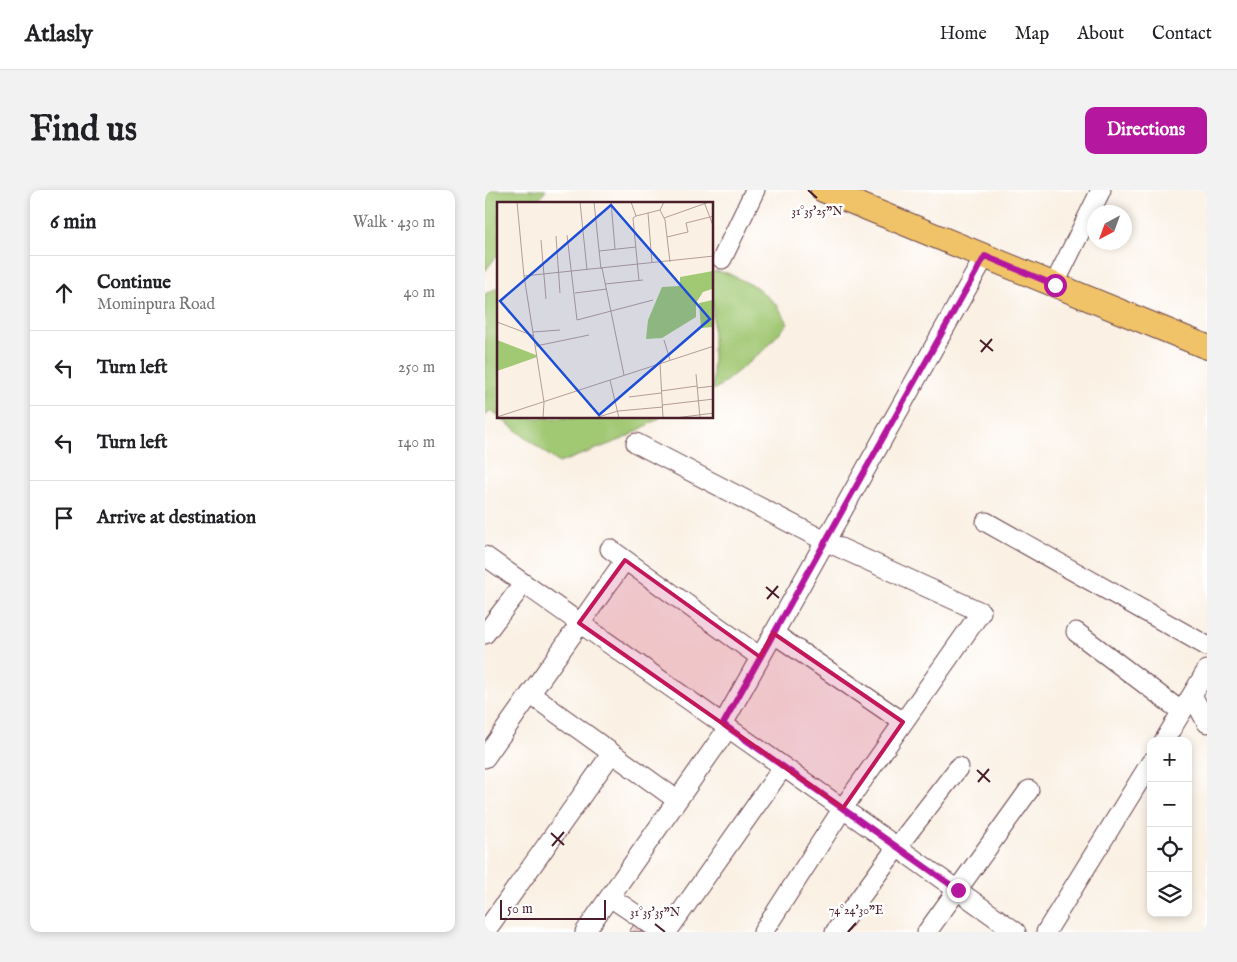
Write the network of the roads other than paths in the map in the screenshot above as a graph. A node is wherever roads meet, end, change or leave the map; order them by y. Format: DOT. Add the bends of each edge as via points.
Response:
graph roads {
  1 [pos="755,190"];
  2 [pos="823,190"];
  3 [pos="1101,190"];
  4 [pos="985,256"];
  5 [pos="722,259"];
  6 [pos="1055,285"];
  7 [pos="1207,347"];
  8 [pos="636,443"];
  9 [pos="986,522"];
  10 [pos="825,541"];
  11 [pos="485,556"];
  12 [pos="522,582"];
  13 [pos="579,622"];
  14 [pos="1076,632"];
  15 [pos="773,633"];
  16 [pos="485,634"];
  17 [pos="1207,646"];
  18 [pos="760,657"];
  19 [pos="1207,670"];
  20 [pos="530,694"];
  21 [pos="1192,695"];
  22 [pos="1182,712"];
  23 [pos="903,722"];
  24 [pos="1207,723"];
  25 [pos="725,726"];
  26 [pos="1166,737"];
  27 [pos="613,753"];
  28 [pos="485,758"];
  29 [pos="959,766"];
  30 [pos="783,767"];
  31 [pos="1147,768"];
  32 [pos="1029,790"];
  33 [pos="677,800"];
  34 [pos="843,808"];
  35 [pos="897,847"];
  36 [pos="958,890"];
  37 [pos="610,897"];
  38 [pos="485,932"];
  39 [pos="585,932"];
  40 [pos="662,932"];
  41 [pos="667,932"];
  42 [pos="763,932"];
  43 [pos="835,932"];
  44 [pos="927,932"];
  45 [pos="1016,932"];
  46 [pos="1046,932"];
  1 -- 5 [label="street"];
  2 -- 4 [label="main road"];
  3 -- 6 [label="street"];
  4 -- 6 [label="main road"];
  4 -- 10 [label="street"];
  6 -- 7 [label="main road"];
  8 -- 10 [label="street"];
  9 -- 17 [label="street"];
  10 -- 15 [label="street"];
  10 -- 23 [label="street" via="981,612"];
  11 -- 12 [label="street"];
  12 -- 13 [label="street"];
  12 -- 16 [label="street"];
  13 -- 18 [label="street" via="617,554"];
  13 -- 20 [label="street"];
  13 -- 25 [label="street"];
  14 -- 22 [label="street"];
  15 -- 18 [label="street"];
  15 -- 23 [label="street"];
  18 -- 25 [label="street"];
  19 -- 21 [label="street"];
  20 -- 27 [label="street"];
  20 -- 28 [label="street"];
  21 -- 22 [label="street"];
  21 -- 24 [label="street"];
  22 -- 26 [label="street"];
  23 -- 34 [label="street"];
  25 -- 30 [label="street"];
  25 -- 33 [label="street"];
  27 -- 33 [label="street"];
  27 -- 38 [label="street"];
  29 -- 35 [label="street"];
  30 -- 34 [label="street"];
  30 -- 41 [label="street"];
  31 -- 46 [label="street"];
  32 -- 36 [label="street"];
  33 -- 37 [label="street"];
  34 -- 35 [label="street"];
  34 -- 42 [label="street"];
  35 -- 36 [label="street"];
  35 -- 43 [label="street"];
  36 -- 44 [label="street"];
  36 -- 45 [label="street"];
  37 -- 39 [label="street"];
  37 -- 40 [label="street"];
}
